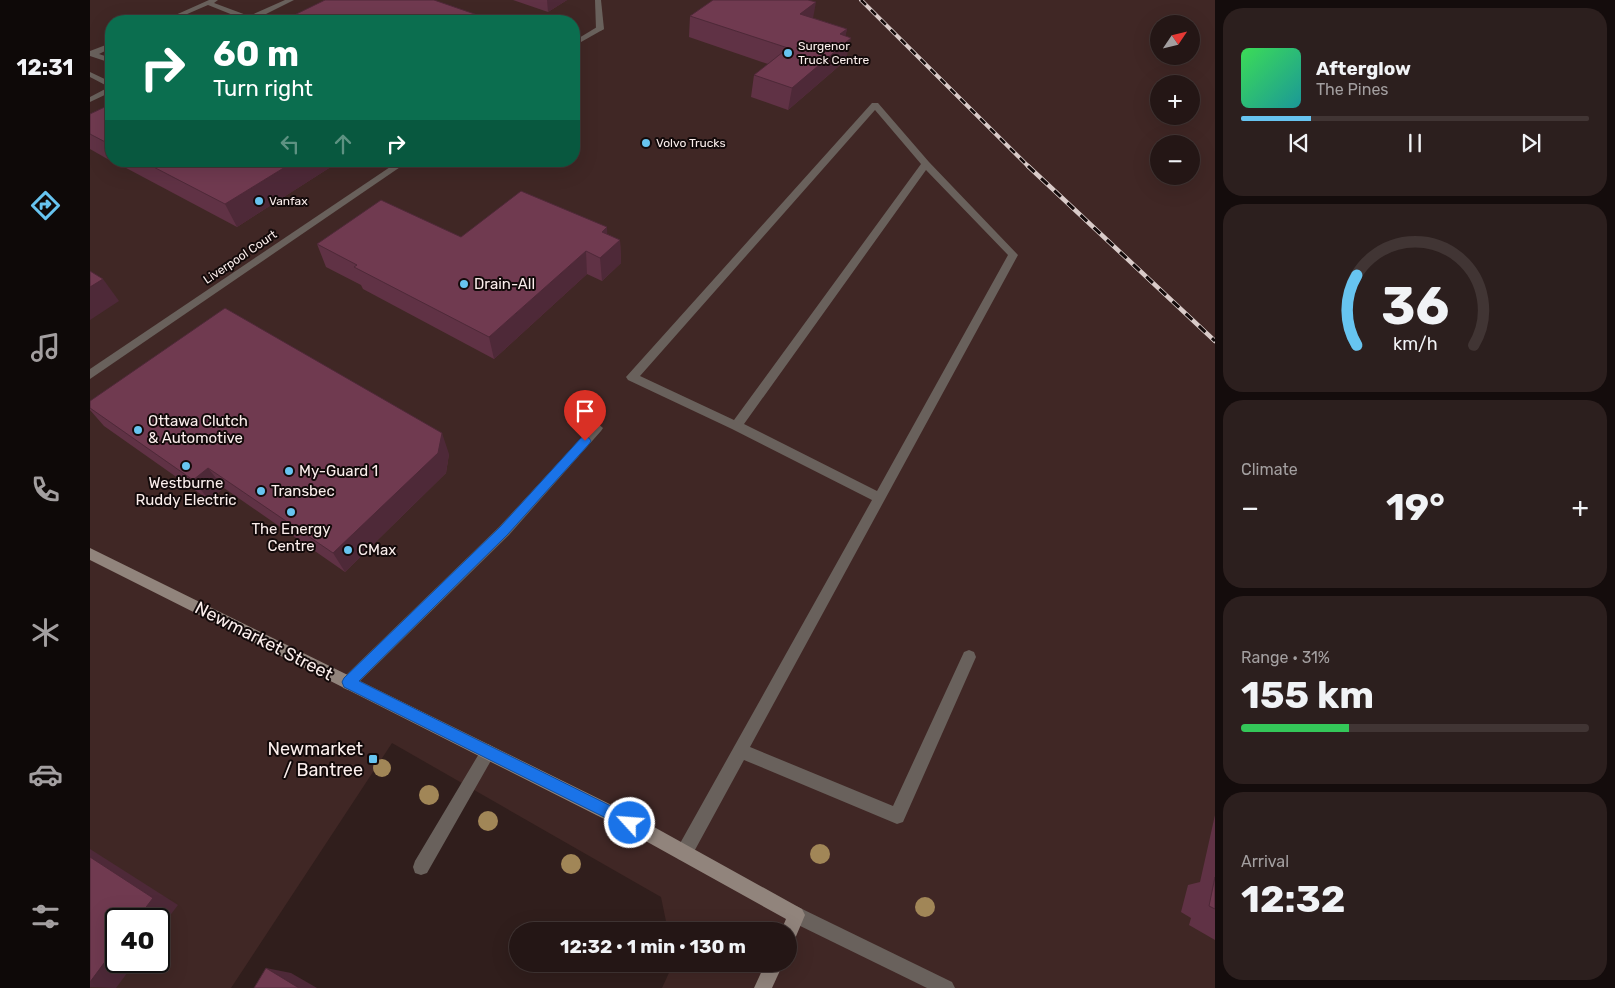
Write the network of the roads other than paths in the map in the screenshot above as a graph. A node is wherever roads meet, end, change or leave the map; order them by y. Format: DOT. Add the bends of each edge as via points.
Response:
graph roads {
  1 [pos="291,0"];
  2 [pos="598,0"];
  3 [pos="211,1"];
  4 [pos="180,15"];
  5 [pos="237,15"];
  6 [pos="257,15"];
  7 [pos="580,41"];
  8 [pos="105,47"];
  9 [pos="91,53"];
  10 [pos="105,59"];
  11 [pos="90,74"];
  12 [pos="105,82"];
  13 [pos="105,92"];
  14 [pos="90,100"];
  15 [pos="926,164"];
  16 [pos="395,167"];
  17 [pos="90,375"];
  18 [pos="736,426"];
  19 [pos="597,428"];
  20 [pos="880,498"];
  21 [pos="90,554"];
  22 [pos="969,657"];
  23 [pos="348,682"];
  24 [pos="741,751"];
  25 [pos="488,752"];
  26 [pos="684,853"];
  27 [pos="421,867"];
  28 [pos="796,916"];
  29 [pos="793,922"];
  30 [pos="770,972"];
  31 [pos="763,988"];
  32 [pos="946,988"];
  1 -- 6 [label="street"];
  2 -- 7 [label="street" via="600,29"];
  3 -- 4 [label="street"];
  3 -- 5 [label="street"];
  8 -- 9 [label="street"];
  9 -- 10 [label="street"];
  11 -- 12 [label="street"];
  13 -- 14 [label="street"];
  15 -- 18 [label="street"];
  15 -- 18 [label="street" via="875,105 632,377"];
  15 -- 20 [label="street" via="1014,255"];
  16 -- 17 [label="street, Liverpool Court"];
  18 -- 20 [label="street"];
  19 -- 23 [label="street" via="504,531"];
  20 -- 24 [label="street"];
  21 -- 23 [label="street, Newmarket Street"];
  22 -- 24 [label="street" via="897,816"];
  23 -- 25 [label="street, Newmarket Street"];
  24 -- 26 [label="street"];
  25 -- 26 [label="street, Newmarket Street"];
  25 -- 27 [label="street"];
  26 -- 28 [label="street, Newmarket Street"];
  28 -- 29 [label="street"];
  28 -- 32 [label="street, Newmarket Street"];
  30 -- 31 [label="street"];
}
